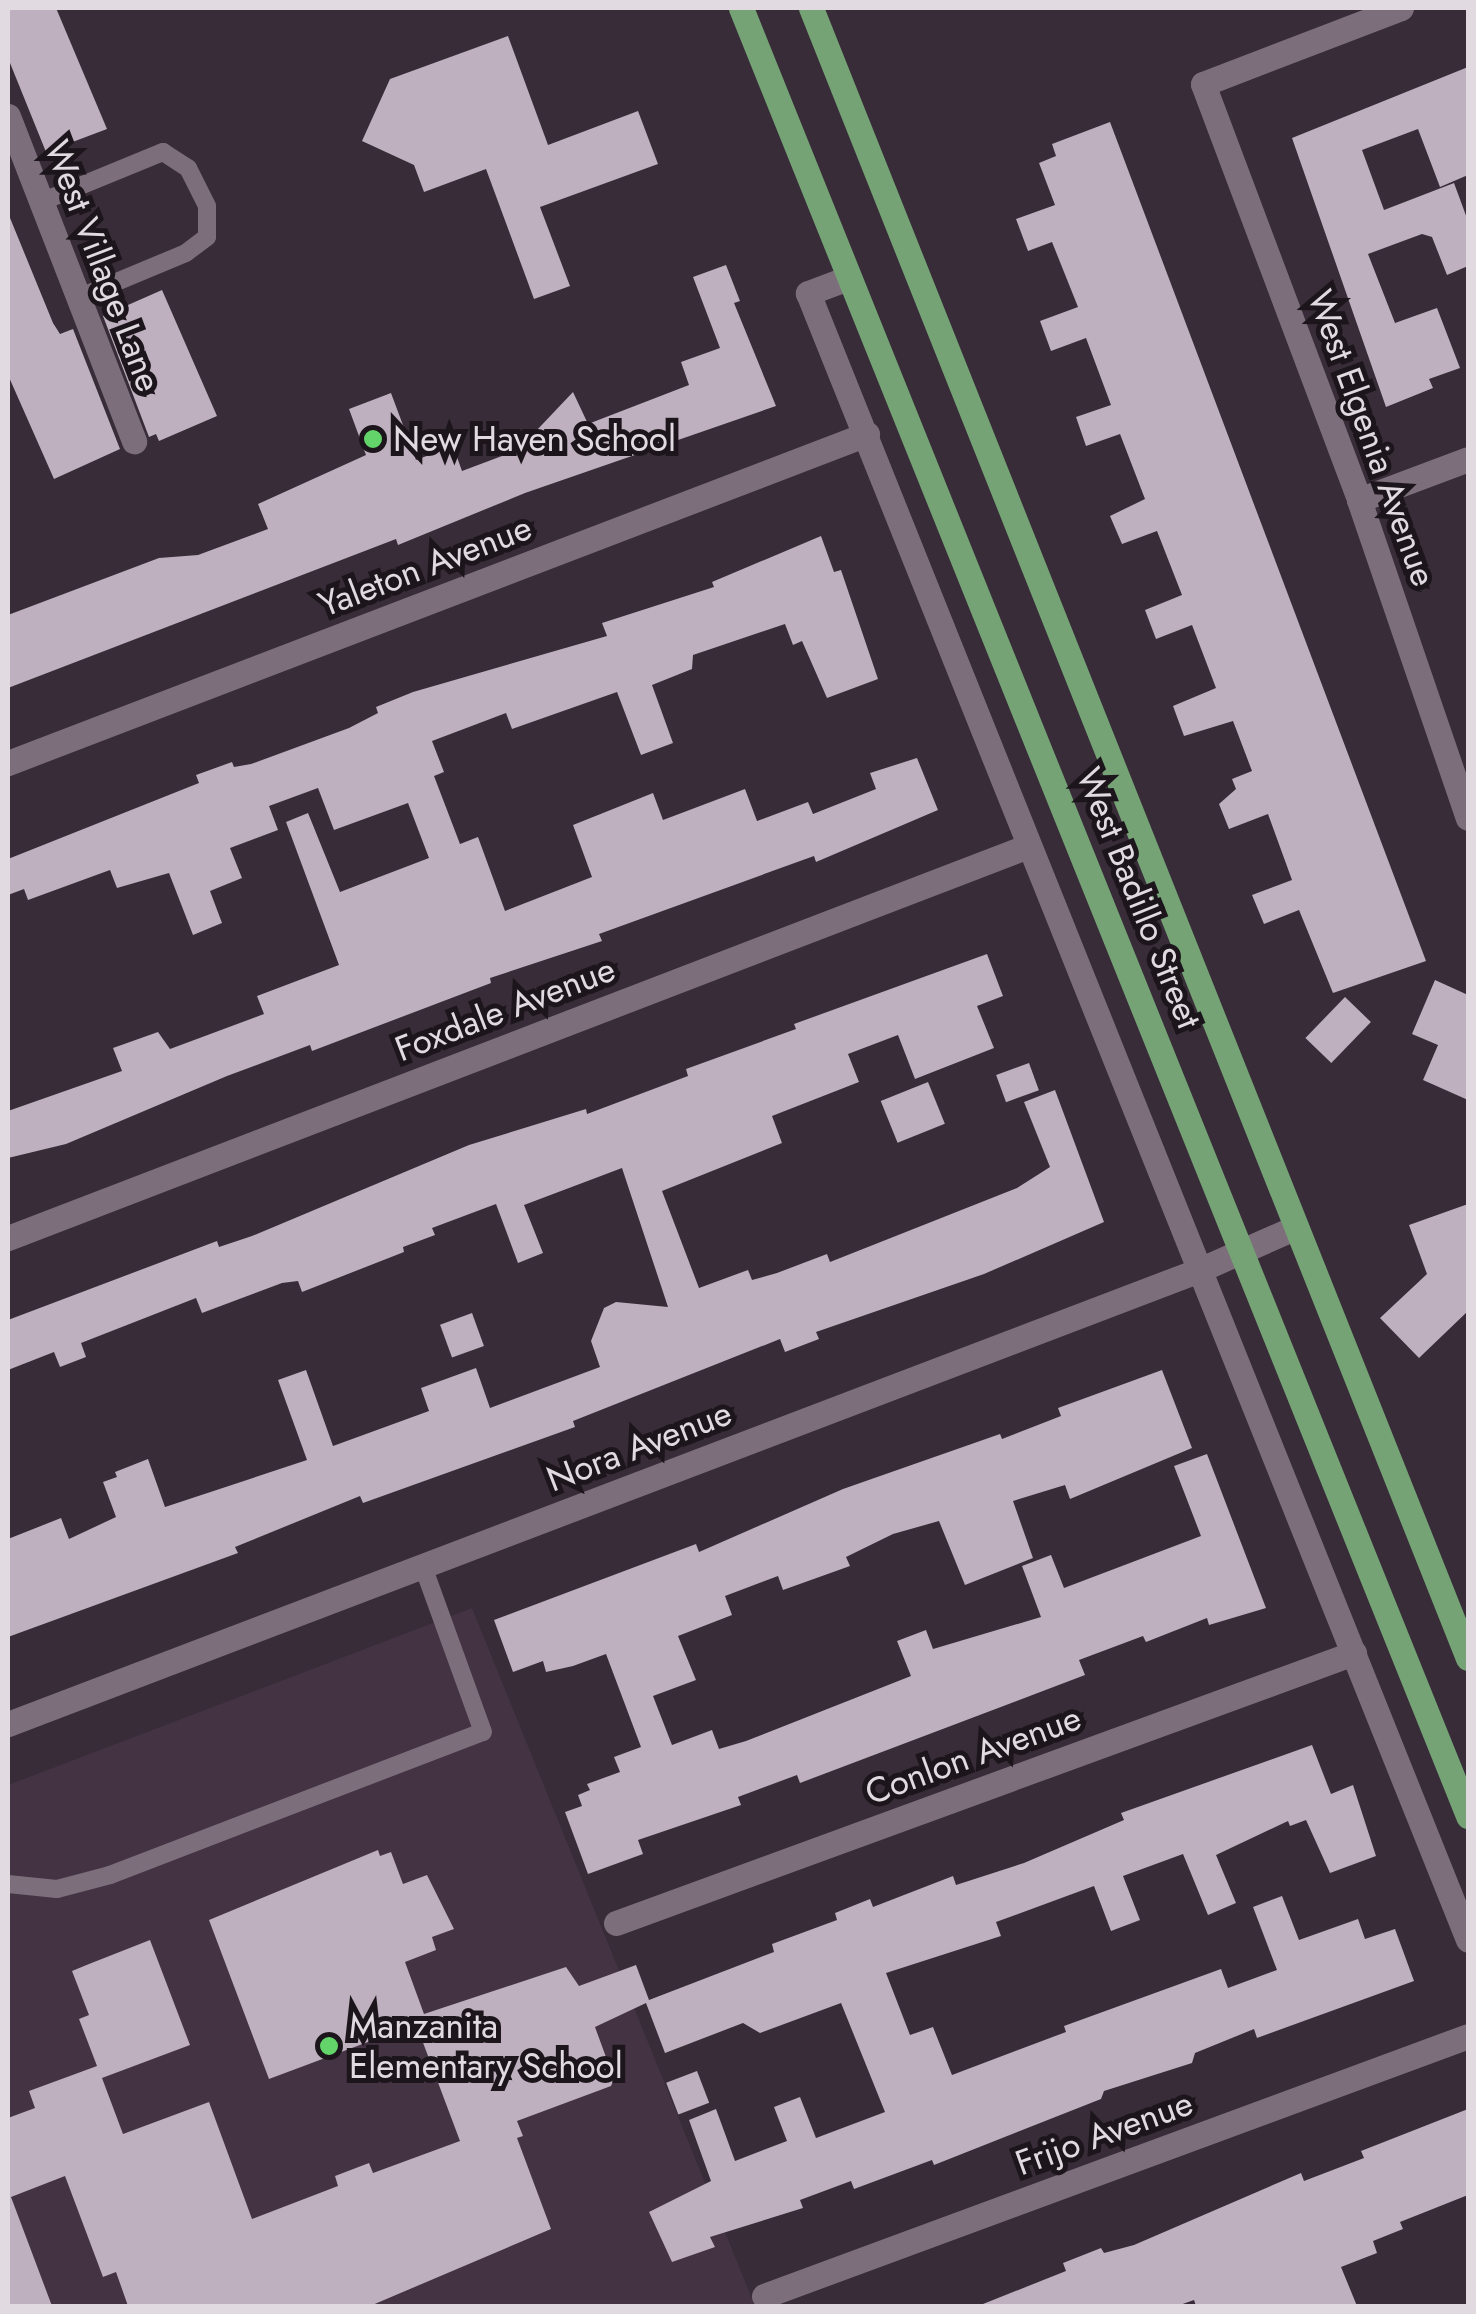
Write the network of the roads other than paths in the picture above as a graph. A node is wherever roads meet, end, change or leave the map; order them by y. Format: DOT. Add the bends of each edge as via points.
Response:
graph roads {
  1 [pos="741,8"];
  2 [pos="810,8"];
  3 [pos="1389,10"];
  4 [pos="8,116"];
  5 [pos="41,202"];
  6 [pos="848,278"];
  7 [pos="78,298"];
  8 [pos="867,434"];
  9 [pos="134,441"];
  10 [pos="1468,459"];
  11 [pos="1360,500"];
  12 [pos="8,763"];
  13 [pos="1468,818"];
  14 [pos="1028,846"];
  15 [pos="1294,1228"];
  16 [pos="8,1238"];
  17 [pos="1243,1250"];
  18 [pos="1197,1271"];
  19 [pos="423,1566"];
  20 [pos="1354,1653"];
  21 [pos="1468,1658"];
  22 [pos="8,1724"];
  23 [pos="1468,1816"];
  24 [pos="8,1884"];
  25 [pos="616,1923"];
  26 [pos="1468,1940"];
  27 [pos="1468,2036"];
  28 [pos="764,2296"];
  1 -- 6 [label="main road, West Badillo Street"];
  2 -- 15 [label="main road, West Badillo Street" via="971,399"];
  3 -- 11 [label="street, West Elgenia Avenue" via="1203,84"];
  4 -- 5 [label="street, West Village Lane"];
  5 -- 7 [label="street, West Village Lane"];
  5 -- 7 [label="lane" via="164,152 188,168 207,206 207,237 186,253"];
  6 -- 8 [label="street" via="808,293"];
  6 -- 17 [label="main road, West Badillo Street"];
  7 -- 9 [label="street, West Village Lane"];
  8 -- 12 [label="street, Yaleton Avenue"];
  8 -- 14 [label="street"];
  10 -- 11 [label="street"];
  11 -- 13 [label="street, West Elgenia Avenue"];
  14 -- 16 [label="street, Foxdale Avenue"];
  14 -- 18 [label="street"];
  15 -- 17 [label="street, Nora Avenue"];
  15 -- 21 [label="main road, West Badillo Street"];
  17 -- 18 [label="street, Nora Avenue"];
  17 -- 23 [label="main road, West Badillo Street"];
  18 -- 19 [label="street, Nora Avenue"];
  18 -- 20 [label="street"];
  19 -- 22 [label="street, Nora Avenue"];
  19 -- 24 [label="lane" via="483,1732 110,1874 57,1889"];
  20 -- 25 [label="street, Conlon Avenue"];
  20 -- 26 [label="street"];
  27 -- 28 [label="street, Frijo Avenue"];
}
